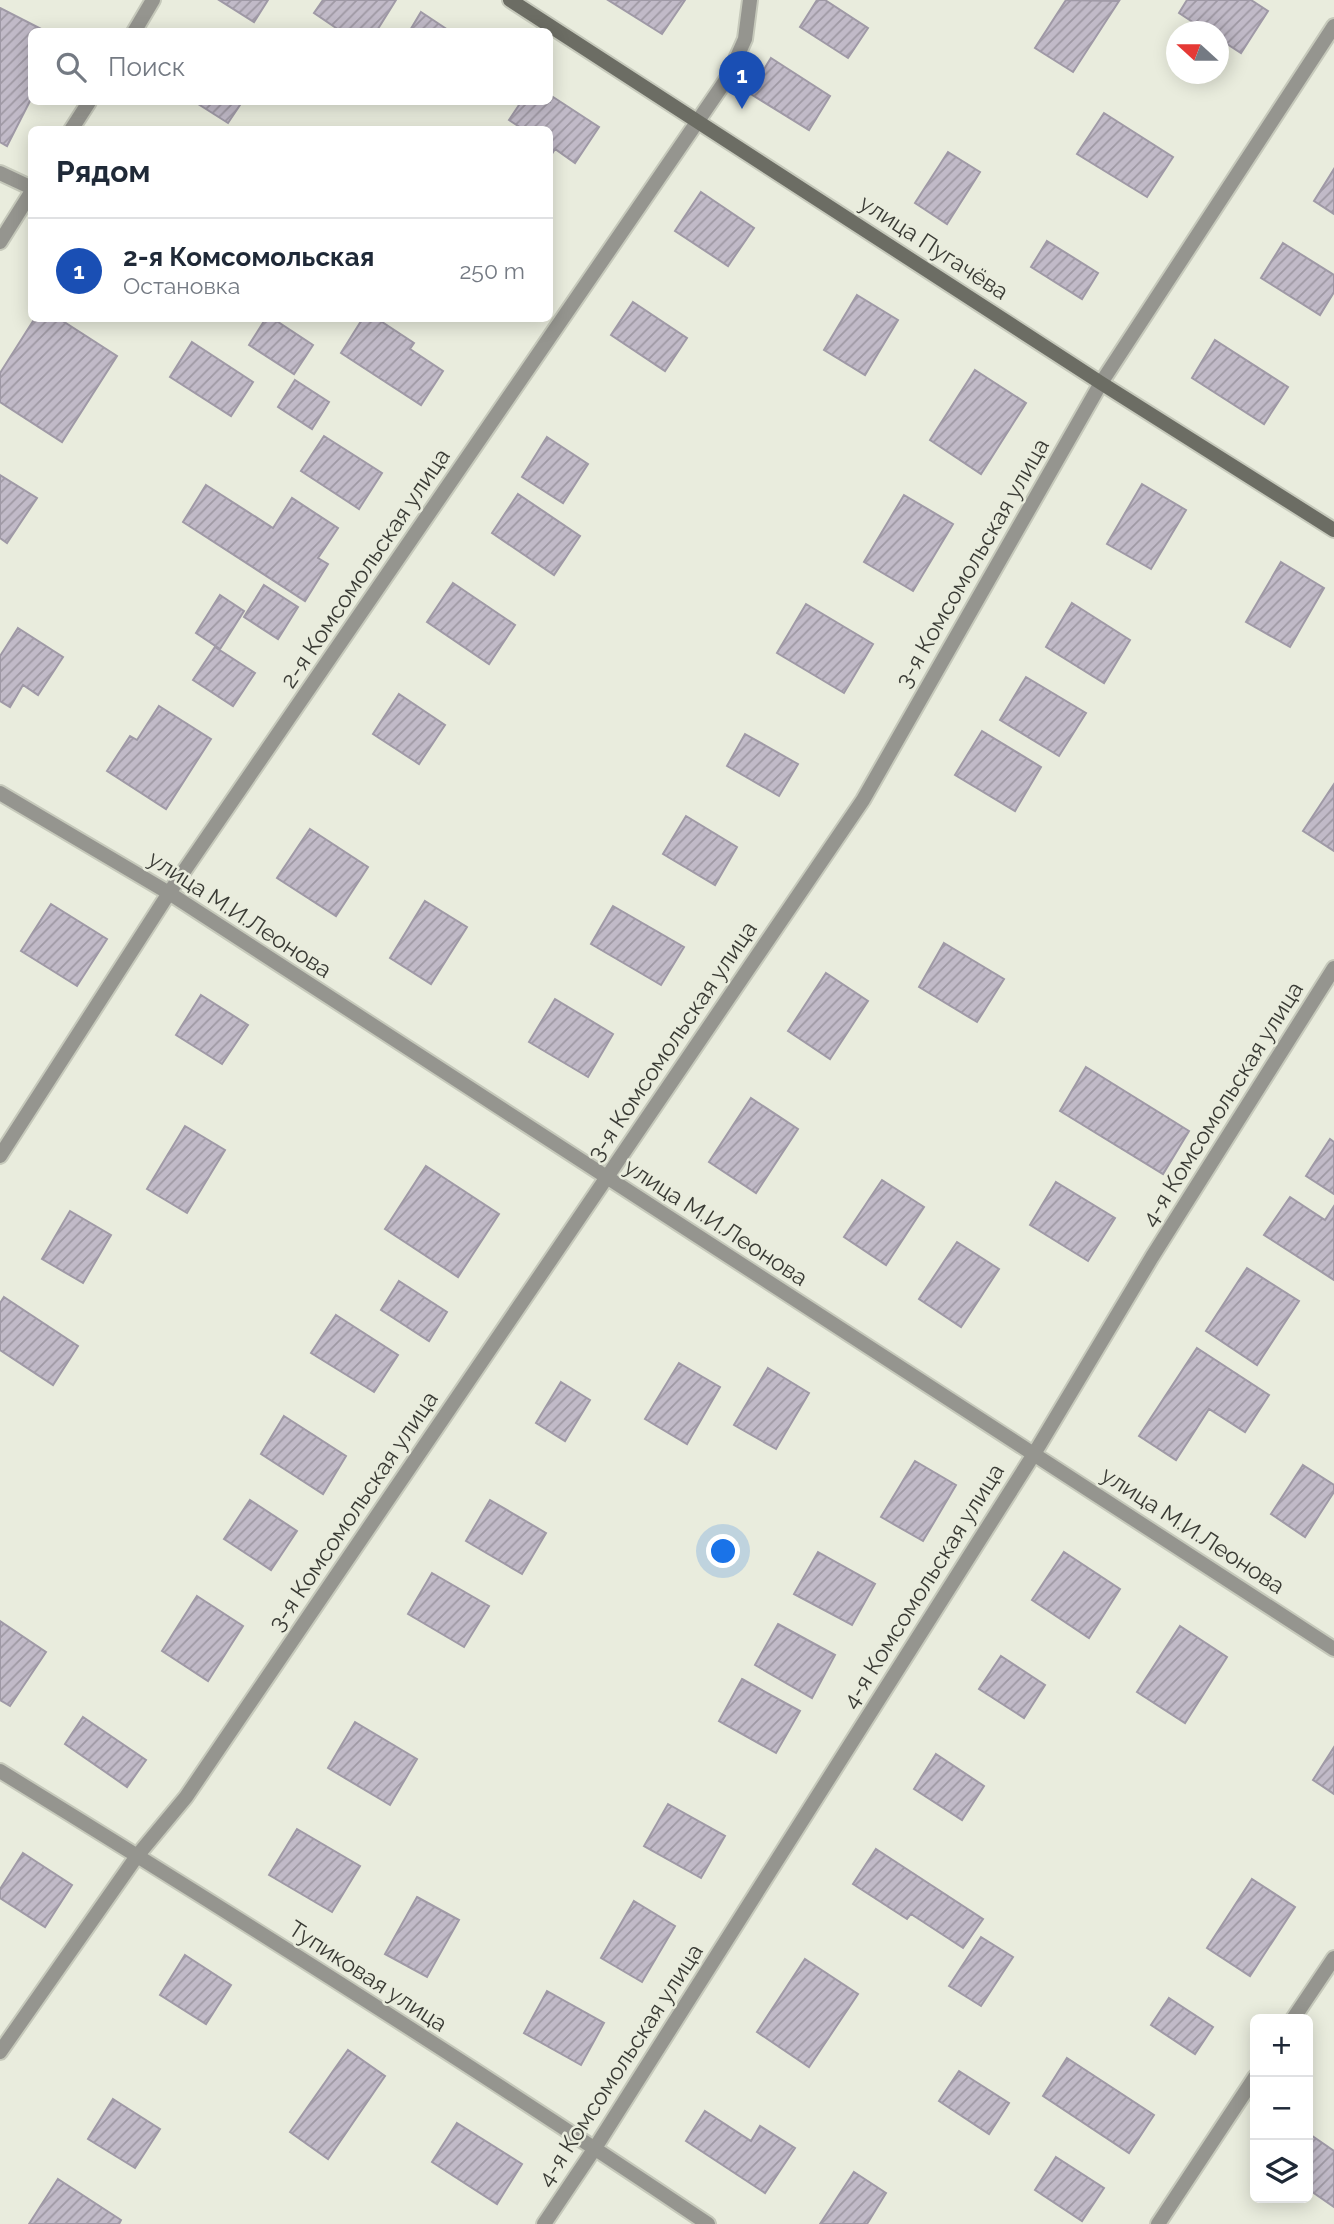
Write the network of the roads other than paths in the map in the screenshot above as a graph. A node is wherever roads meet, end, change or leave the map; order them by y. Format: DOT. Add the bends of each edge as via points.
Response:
graph roads {
  1 [pos="153,0"];
  2 [pos="510,0"];
  3 [pos="750,0"];
  4 [pos="1334,26"];
  5 [pos="136,28"];
  6 [pos="87,105"];
  7 [pos="698,122"];
  8 [pos="74,126"];
  9 [pos="0,173"];
  10 [pos="28,187"];
  11 [pos="28,196"];
  12 [pos="0,242"];
  13 [pos="1101,383"];
  14 [pos="1334,530"];
  15 [pos="0,793"];
  16 [pos="169,893"];
  17 [pos="1334,968"];
  18 [pos="0,1156"];
  19 [pos="606,1178"];
  20 [pos="1034,1454"];
  21 [pos="1334,1649"];
  22 [pos="0,1771"];
  23 [pos="137,1856"];
  24 [pos="1334,1958"];
  25 [pos="1296,2014"];
  26 [pos="0,2052"];
  27 [pos="1250,2085"];
  28 [pos="595,2148"];
  29 [pos="544,2224"];
  30 [pos="708,2224"];
  31 [pos="1158,2224"];
  1 -- 5 [label="street"];
  2 -- 7 [label="main road, улица Пугачёва"];
  3 -- 7 [label="street, 2-я Комсомольская улица" via="745,39 728,77"];
  4 -- 13 [label="street, 3-я Комсомольская улица"];
  6 -- 8 [label="street"];
  7 -- 13 [label="main road, улица Пугачёва"];
  7 -- 16 [label="street, 2-я Комсомольская улица"];
  9 -- 10 [label="street"];
  11 -- 12 [label="street"];
  13 -- 14 [label="main road, улица Пугачёва"];
  13 -- 19 [label="street, 3-я Комсомольская улица" via="863,800"];
  15 -- 16 [label="street, улица М.И.Леонова"];
  16 -- 18 [label="street, 2-я Комсомольская улица"];
  16 -- 19 [label="street, улица М.И.Леонова"];
  17 -- 20 [label="street, 4-я Комсомольская улица"];
  19 -- 20 [label="street, улица М.И.Леонова"];
  19 -- 23 [label="street, 3-я Комсомольская улица" via="186,1797"];
  20 -- 21 [label="street, улица М.И.Леонова"];
  20 -- 28 [label="street, 4-я Комсомольская улица"];
  22 -- 23 [label="street, Тупиковая улица"];
  23 -- 26 [label="street, 3-я Комсомольская улица"];
  23 -- 28 [label="street, Тупиковая улица"];
  24 -- 25 [label="street"];
  27 -- 31 [label="street"];
  28 -- 29 [label="street, 4-я Комсомольская улица"];
  28 -- 30 [label="street, Тупиковая улица"];
}
